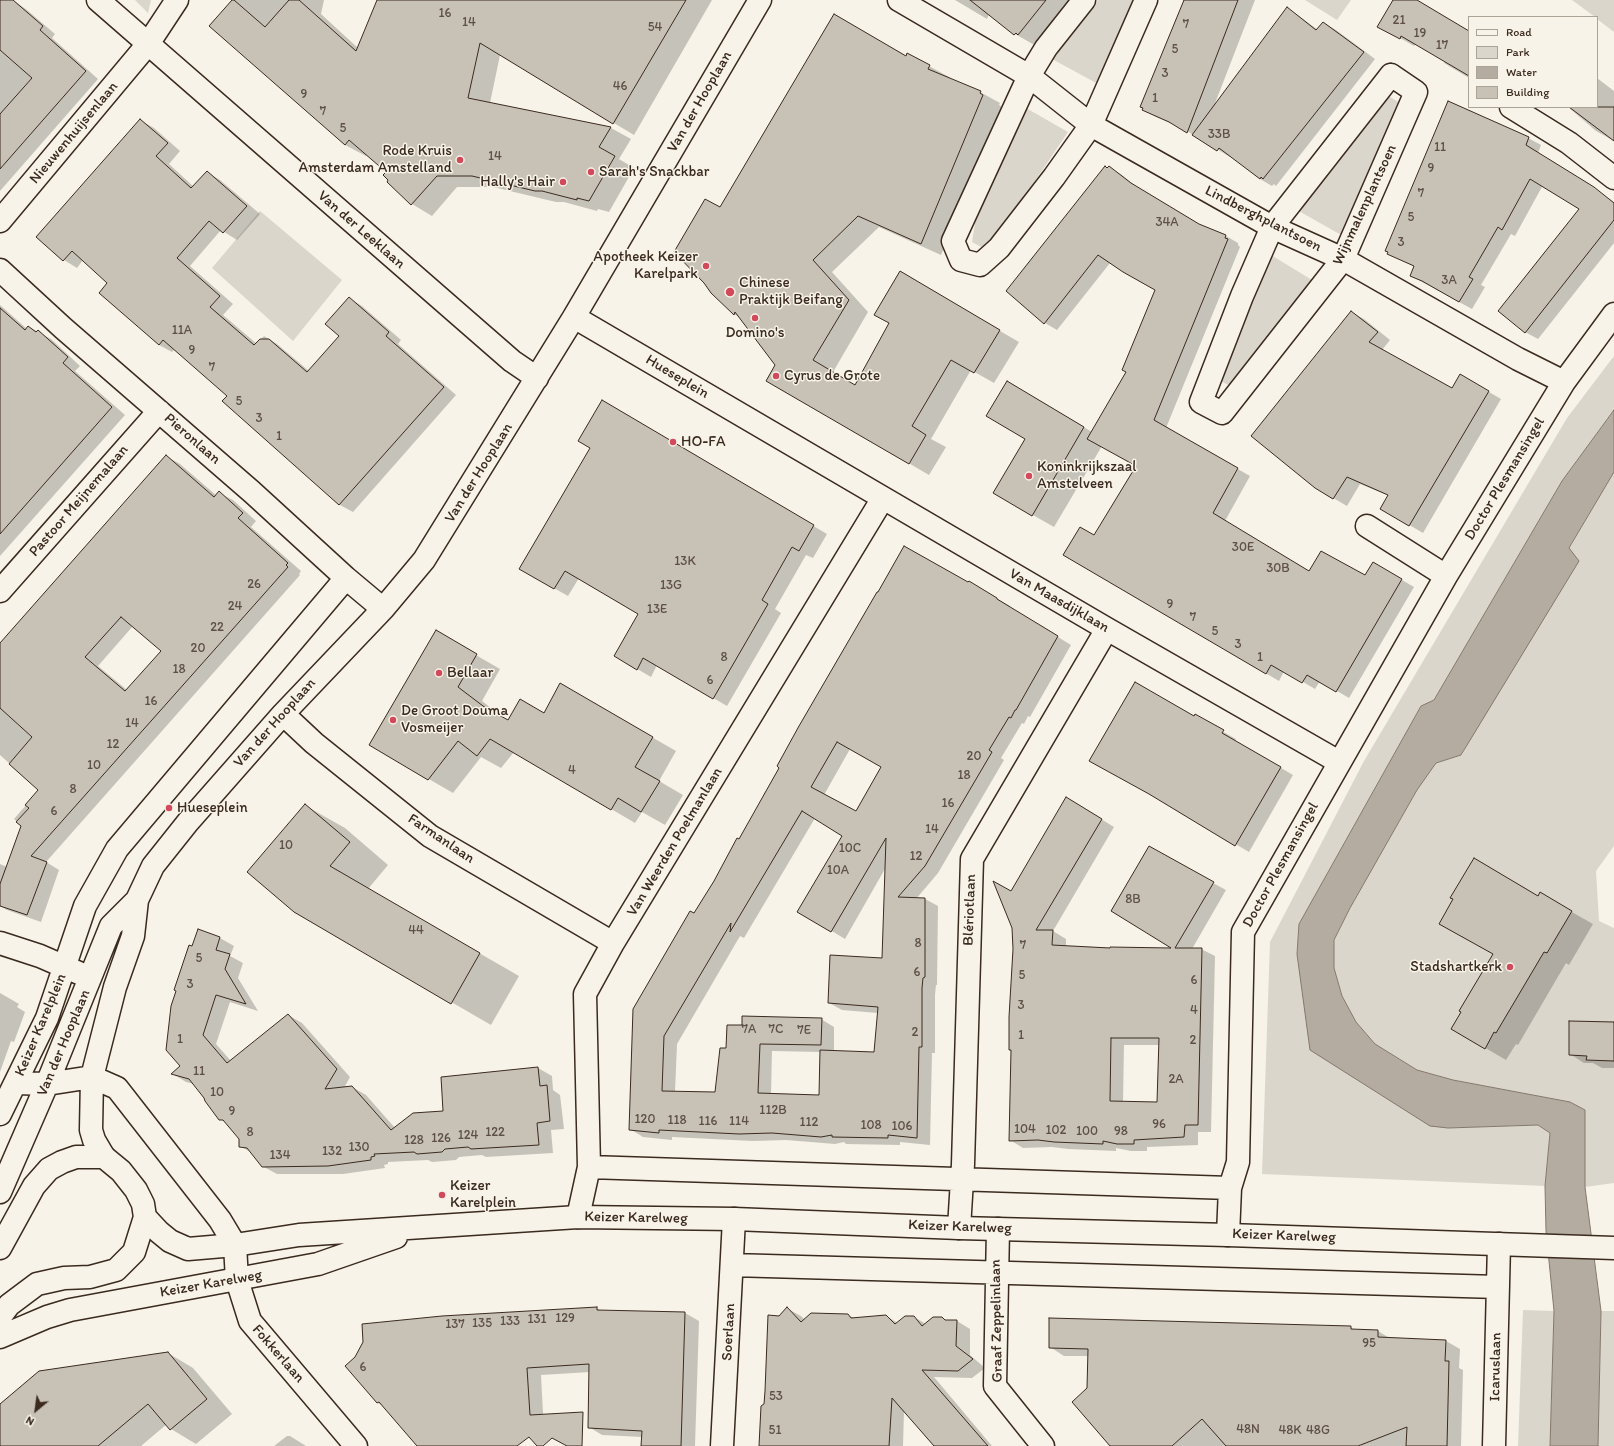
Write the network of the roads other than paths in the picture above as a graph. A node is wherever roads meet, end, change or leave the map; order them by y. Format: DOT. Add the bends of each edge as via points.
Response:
graph roads {
  1 [pos="98,0"];
  2 [pos="177,0"];
  3 [pos="760,0"];
  4 [pos="899,0"];
  5 [pos="1084,0"];
  6 [pos="1146,0"];
  7 [pos="148,44"];
  8 [pos="1029,76"];
  9 [pos="1513,108"];
  10 [pos="1091,125"];
  11 [pos="1614,178"];
  12 [pos="0,222"];
  13 [pos="1272,227"];
  14 [pos="1343,260"];
  15 [pos="0,270"];
  16 [pos="1614,314"];
  17 [pos="574,317"];
  18 [pos="537,378"];
  19 [pos="1564,382"];
  20 [pos="159,411"];
  21 [pos="779,438"];
  22 [pos="882,498"];
  23 [pos="1367,526"];
  24 [pos="1446,576"];
  25 [pos="346,578"];
  26 [pos="0,591"];
  27 [pos="383,609"];
  28 [pos="1107,629"];
  29 [pos="283,714"];
  30 [pos="1339,762"];
  31 [pos="137,900"];
  32 [pos="0,942"];
  33 [pos="614,943"];
  34 [pos="65,966"];
  35 [pos="91,978"];
  36 [pos="115,986"];
  37 [pos="92,1077"];
  38 [pos="17,1083"];
  39 [pos="47,1084"];
  40 [pos="0,1114"];
  41 [pos="104,1157"];
  42 [pos="588,1167"];
  43 [pos="963,1178"];
  44 [pos="1230,1188"];
  45 [pos="0,1192"];
  46 [pos="145,1217"];
  47 [pos="578,1217"];
  48 [pos="734,1219"];
  49 [pos="422,1228"];
  50 [pos="959,1228"];
  51 [pos="998,1229"];
  52 [pos="1228,1234"];
  53 [pos="1499,1244"];
  54 [pos="235,1245"];
  55 [pos="0,1248"];
  56 [pos="1614,1248"];
  57 [pos="732,1265"];
  58 [pos="996,1272"];
  59 [pos="237,1280"];
  60 [pos="1498,1287"];
  61 [pos="0,1317"];
  62 [pos="0,1337"];
  63 [pos="356,1446"];
  64 [pos="722,1446"];
  65 [pos="1044,1446"];
  66 [pos="1494,1446"];
  1 -- 7 [label="street, Van der Leeklaan"];
  2 -- 7 [label="street, Nieuwenhuijsenlaan"];
  3 -- 17 [label="street, Van der Hooplaan"];
  4 -- 8 [label="street, Lindberghplantsoen"];
  5 -- 8 [label="street" via="1046,48"];
  6 -- 10 [label="street"];
  7 -- 12 [label="street, Nieuwenhuijsenlaan"];
  7 -- 18 [label="street, Van der Leeklaan" via="512,362"];
  8 -- 10 [label="street, Lindberghplantsoen"];
  8 -- 10 [label="street" via="953,241 961,260 980,265 999,248"];
  9 -- 11 [label="street" via="1569,143"];
  10 -- 13 [label="street, Lindberghplantsoen"];
  13 -- 14 [label="street, Lindberghplantsoen"];
  13 -- 14 [label="street, Wijnmalenplantsoen" via="1391,75 1416,92"];
  13 -- 14 [label="street, Wijnmalenplantsoen" via="1201,402 1222,413"];
  14 -- 19 [label="street, Lindberghplantsoen" via="1518,359"];
  15 -- 20 [label="street, Pieronlaan"];
  16 -- 19 [label="street, Doctor Plesmansingel"];
  17 -- 18 [label="street, Van der Hooplaan"];
  17 -- 21 [label="street, Hueseplein"];
  18 -- 27 [label="street, Van der Hooplaan" via="424,560"];
  19 -- 24 [label="street, Doctor Plesmansingel"];
  20 -- 25 [label="street, Pieronlaan"];
  20 -- 26 [label="street, Pastoor Meijnemalaan"];
  21 -- 22 [label="street, Van Maasdijklaan"];
  22 -- 28 [label="street, Van Maasdijklaan"];
  22 -- 33 [label="street, Van Weerden Poelmanlaan"];
  23 -- 24 [label="street"];
  24 -- 30 [label="street, Doctor Plesmansingel"];
  25 -- 27 [label="street, Pieronlaan"];
  25 -- 34 [label="street" via="117,849 85,906"];
  27 -- 29 [label="street, Van der Hooplaan"];
  28 -- 30 [label="street, Van Maasdijklaan"];
  28 -- 43 [label="street, Blériotlaan" via="972,859"];
  29 -- 31 [label="street, Van der Hooplaan" via="153,866"];
  29 -- 33 [label="street, Farmanlaan" via="314,744 430,836"];
  30 -- 44 [label="street, Doctor Plesmansingel" via="1243,932 1238,1162"];
  31 -- 35 [label="street, Van der Hooplaan" via="111,926"];
  31 -- 36 [label="street, Van der Hooplaan" via="133,936"];
  32 -- 34 [label="street"];
  33 -- 42 [label="street, Van Weerden Poelmanlaan" via="585,994"];
  34 -- 35 [label="street"];
  34 -- 38 [label="street, Keizer Karelplein" via="47,1018"];
  35 -- 36 [label="street"];
  35 -- 39 [label="street, Van der Hooplaan"];
  36 -- 37 [label="street, Van der Hooplaan"];
  37 -- 39 [label="street, Keizer Karelplein"];
  37 -- 41 [label="street, Van der Hooplaan" via="91,1130"];
  37 -- 54 [label="street" via="117,1088 220,1220"];
  38 -- 39 [label="street, Keizer Karelplein"];
  38 -- 40 [label="street, Keizer Karelplein"];
  39 -- 45 [label="street, Van der Hooplaan"];
  41 -- 46 [label="street" via="121,1171 136,1190 143,1204"];
  41 -- 55 [label="street" via="76,1157 49,1170 34,1186"];
  42 -- 43 [label="street"];
  42 -- 47 [label="street, Van Weerden Poelmanlaan"];
  43 -- 44 [label="street"];
  43 -- 50 [label="street, Blériotlaan"];
  44 -- 52 [label="street, Doctor Plesmansingel"];
  46 -- 54 [label="street, Keizer Karelweg" via="170,1241 188,1249"];
  46 -- 61 [label="street" via="134,1252 116,1270 90,1277 64,1278 36,1284 9,1305"];
  47 -- 48 [label="street, Keizer Karelweg"];
  47 -- 49 [label="street, Keizer Karelweg"];
  48 -- 50 [label="street, Keizer Karelweg"];
  48 -- 57 [label="street, Soerlaan"];
  49 -- 54 [label="street, Keizer Karelweg" via="299,1235"];
  49 -- 59 [label="street, Keizer Karelweg" via="318,1264"];
  50 -- 51 [label="street, Keizer Karelweg"];
  51 -- 52 [label="street, Keizer Karelweg"];
  51 -- 58 [label="street, Graaf Zeppelinlaan"];
  52 -- 53 [label="street, Keizer Karelweg"];
  53 -- 56 [label="street, Keizer Karelweg"];
  53 -- 60 [label="street"];
  54 -- 59 [label="street, Fokkerlaan"];
  57 -- 58 [label="street"];
  57 -- 64 [label="street, Soerlaan"];
  58 -- 60 [label="street"];
  58 -- 65 [label="street, Graaf Zeppelinlaan" via="995,1386"];
  59 -- 62 [label="street, Keizer Karelweg" via="70,1310"];
  59 -- 63 [label="street, Fokkerlaan" via="250,1321"];
  60 -- 66 [label="street, Icaruslaan"];
}
